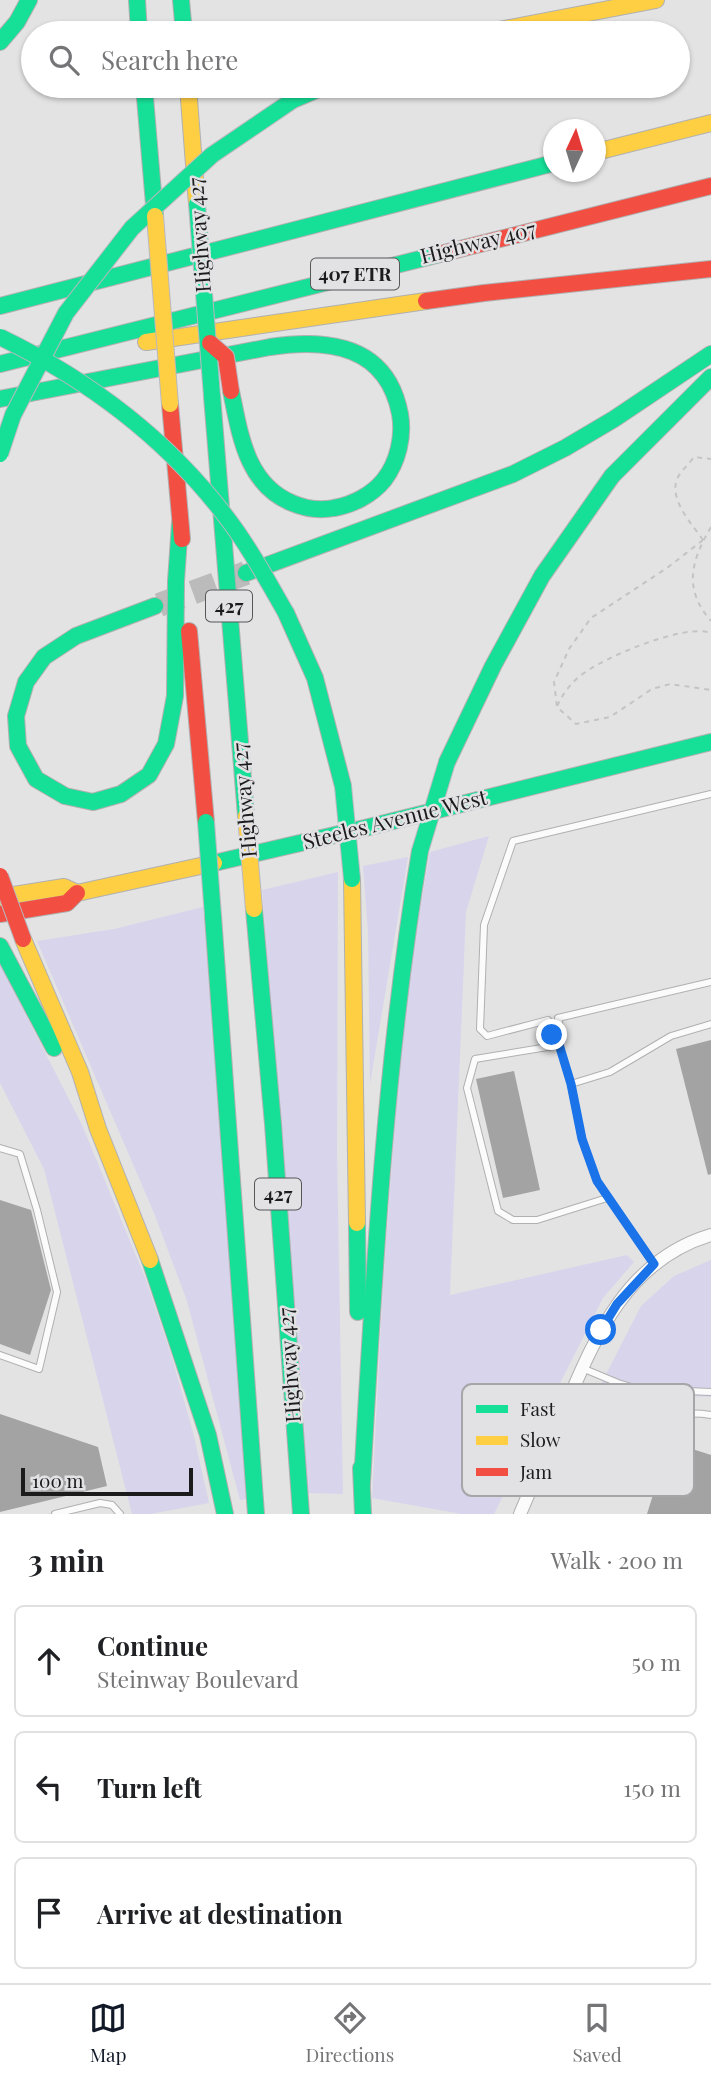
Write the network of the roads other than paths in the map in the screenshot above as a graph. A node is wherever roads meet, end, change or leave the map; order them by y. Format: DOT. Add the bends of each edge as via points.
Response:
graph roads {
  1 [pos="29,0"];
  2 [pos="136,0"];
  3 [pos="181,0"];
  4 [pos="656,0"];
  5 [pos="138,21"];
  6 [pos="183,21"];
  7 [pos="547,21"];
  8 [pos="0,42"];
  9 [pos="145,98"];
  10 [pos="189,98"];
  11 [pos="298,98"];
  12 [pos="711,123"];
  13 [pos="606,149"];
  14 [pos="543,166"];
  15 [pos="711,186"];
  16 [pos="711,268"];
  17 [pos="0,306"];
  18 [pos="0,337"];
  19 [pos="208,342"];
  20 [pos="711,354"];
  21 [pos="0,364"];
  22 [pos="711,377"];
  23 [pos="0,399"];
  24 [pos="0,454"];
  25 [pos="180,523"];
  26 [pos="246,573"];
  27 [pos="155,606"];
  28 [pos="711,742"];
  29 [pos="711,793"];
  30 [pos="0,876"];
  31 [pos="77,893"];
  32 [pos="0,897"];
  33 [pos="0,914"];
  34 [pos="0,946"];
  35 [pos="711,982"];
  36 [pos="711,1024"];
  37 [pos="559,1043"];
  38 [pos="571,1084"];
  39 [pos="98,1129"];
  40 [pos="0,1148"];
  41 [pos="607,1198"];
  42 [pos="711,1235"];
  43 [pos="654,1264"];
  44 [pos="0,1355"];
  45 [pos="582,1368"];
  46 [pos="576,1384"];
  47 [pos="621,1384"];
  48 [pos="362,1483"];
  49 [pos="528,1496"];
  50 [pos="55,1514"];
  51 [pos="120,1514"];
  52 [pos="225,1514"];
  53 [pos="256,1514"];
  54 [pos="301,1514"];
  55 [pos="363,1514"];
  56 [pos="520,1514"];
  1 -- 8 [label="main road"];
  2 -- 5 [label="main road"];
  3 -- 6 [label="main road"];
  4 -- 7 [label="main road"];
  9 -- 25 [label="main road, Highway 427 / 427, bridge"];
  10 -- 19 [label="main road, Highway 427 / 427, bridge"];
  11 -- 24 [label="main road, bridge" via="212,155 132,228 66,313 13,415"];
  12 -- 13 [label="main road"];
  14 -- 17 [label="main road"];
  15 -- 21 [label="main road, Highway 407 / 407 ETR"];
  16 -- 21 [label="main road" via="484,293"];
  18 -- 48 [label="main road, bridge" via="72,375 173,456 254,556 315,678 343,786 352,879"];
  19 -- 23 [label="main road, bridge" via="226,357 247,458 262,484 285,501 331,510 376,491 398,454 403,431 400,409 391,387 372,362 338,346 284,346 136,370"];
  19 -- 54 [label="main road, Highway 427 / 427, bridge"];
  20 -- 26 [label="main road" via="565,449 513,474"];
  22 -- 48 [label="main road, bridge" via="612,476 542,576 447,762 421,851 395,1004"];
  25 -- 27 [label="main road" via="175,696 166,744 149,775 121,794 93,802 65,796 36,779 18,746 16,716 26,682 44,657 76,636"];
  25 -- 53 [label="main road, Highway 427 / 427, bridge"];
  28 -- 31 [label="main road, Steeles Avenue West"];
  29 -- 37 [label="lane" via="513,841 484,925 480,1030 487,1035 548,1020"];
  30 -- 39 [label="main road, bridge" via="80,1072"];
  31 -- 32 [label="main road, Steeles Avenue West" via="64,887"];
  31 -- 33 [label="main road, Steeles Avenue West" via="67,903"];
  34 -- 39 [label="main road"];
  35 -- 37 [label="lane" via="558,1018"];
  36 -- 38 [label="lane" via="671,1036 610,1072"];
  37 -- 38 [label="lane"];
  37 -- 41 [label="lane" via="475,1059 467,1088 498,1211 513,1220 537,1220"];
  38 -- 41 [label="lane" via="582,1139"];
  39 -- 52 [label="main road" via="156,1275 208,1435"];
  40 -- 44 [label="lane" via="20,1154 57,1292 39,1369"];
  41 -- 43 [label="lane"];
  42 -- 43 [label="street"];
  43 -- 45 [label="street" via="617,1304"];
  45 -- 46 [label="street"];
  45 -- 47 [label="lane"];
  48 -- 55 [label="main road"];
  49 -- 56 [label="street"];
  50 -- 51 [label="lane" via="100,1503 112,1505"];
}
